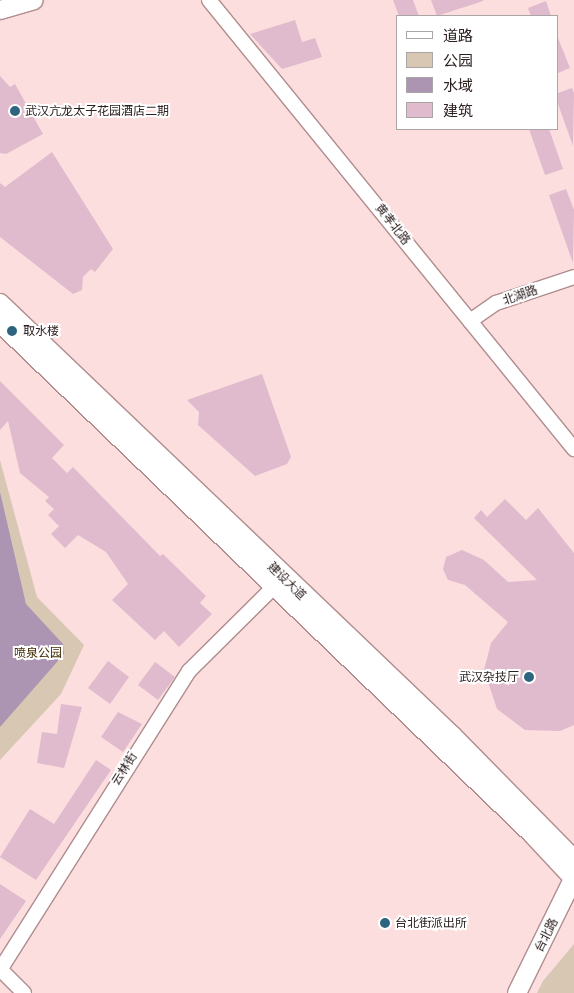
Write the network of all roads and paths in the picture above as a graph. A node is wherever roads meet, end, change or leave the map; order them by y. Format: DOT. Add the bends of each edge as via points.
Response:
graph roads {
  1 [pos="34,0"];
  2 [pos="209,0"];
  3 [pos="0,10"];
  4 [pos="574,276"];
  5 [pos="0,303"];
  6 [pos="470,321"];
  7 [pos="0,323"];
  8 [pos="574,450"];
  9 [pos="274,587"];
  10 [pos="532,834"];
  11 [pos="574,859"];
  12 [pos="574,879"];
  13 [pos="574,904"];
  14 [pos="557,913"];
  15 [pos="0,969"];
  16 [pos="24,993"];
  17 [pos="517,993"];
  1 -- 3 [label="main road"];
  2 -- 6 [label="street, 黄孝北路"];
  4 -- 6 [label="street, 北湖路" via="496,303"];
  5 -- 11 [label="main road, 建设大道" via="453,736"];
  6 -- 8 [label="street, 黄孝北路"];
  7 -- 9 [label="main road, 建设大道"];
  9 -- 10 [label="main road, 建设大道"];
  9 -- 15 [label="street, 云林街" via="189,671"];
  10 -- 12 [label="main road, 建设大道"];
  10 -- 14 [label="main road" via="557,872 561,888"];
  12 -- 14 [label="main road, 台北路"];
  13 -- 14 [label="main road"];
  14 -- 17 [label="main road, 台北路"];
  15 -- 16 [label="street"];
}
